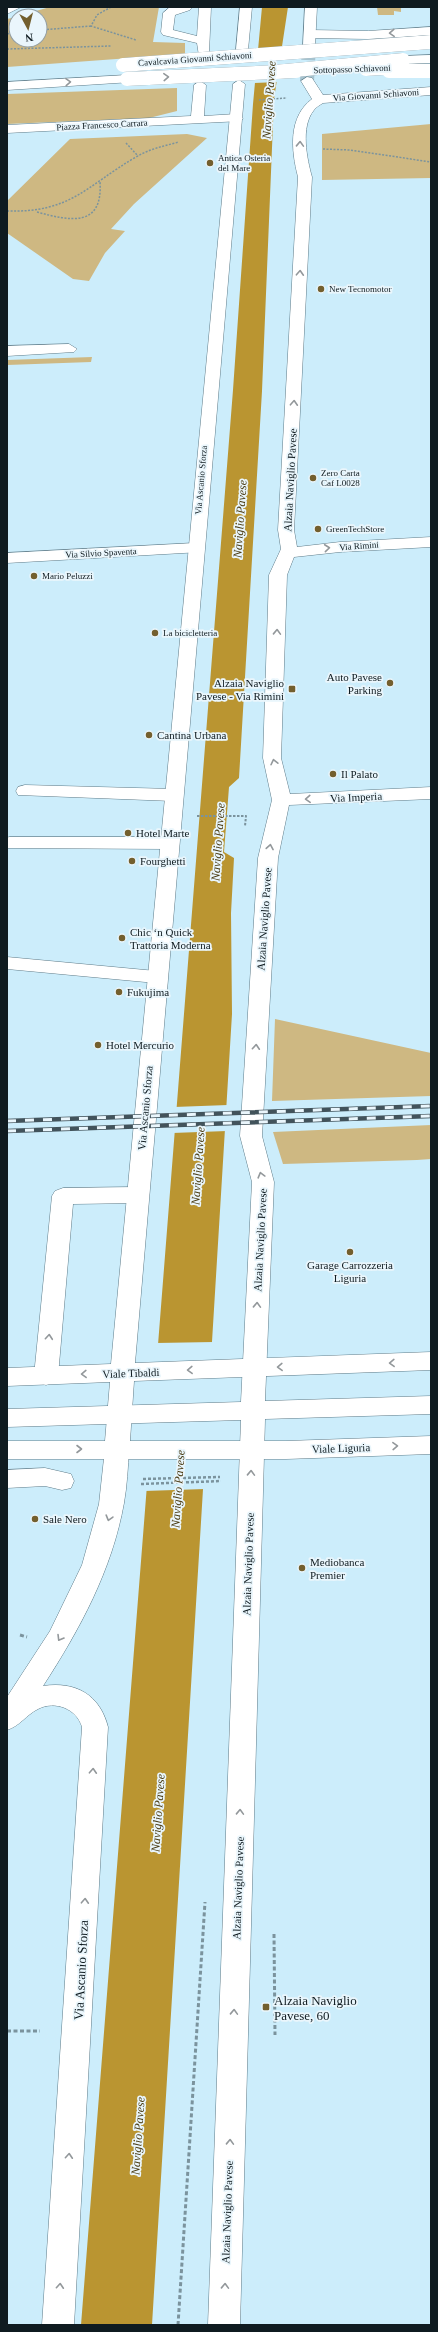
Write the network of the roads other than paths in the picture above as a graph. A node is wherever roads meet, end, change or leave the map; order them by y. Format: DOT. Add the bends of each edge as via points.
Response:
graph roads {
  1 [pos="15,7"];
  2 [pos="186,7"];
  3 [pos="205,7"];
  4 [pos="246,7"];
  5 [pos="311,7"];
  6 [pos="7,10"];
  7 [pos="431,31"];
  8 [pos="431,42"];
  9 [pos="431,48"];
  10 [pos="242,50"];
  11 [pos="278,53"];
  12 [pos="431,58"];
  13 [pos="108,66"];
  14 [pos="431,66"];
  15 [pos="69,69"];
  16 [pos="431,71"];
  17 [pos="274,72"];
  18 [pos="7,74"];
  19 [pos="307,81"];
  20 [pos="239,84"];
  21 [pos="200,85"];
  22 [pos="7,86"];
  23 [pos="431,91"];
  24 [pos="320,99"];
  25 [pos="236,118"];
  26 [pos="197,120"];
  27 [pos="7,129"];
  28 [pos="69,349"];
  29 [pos="7,352"];
  30 [pos="431,542"];
  31 [pos="195,548"];
  32 [pos="288,553"];
  33 [pos="7,558"];
  34 [pos="25,791"];
  35 [pos="431,793"];
  36 [pos="173,795"];
  37 [pos="281,800"];
  38 [pos="9,843"];
  39 [pos="168,843"];
  40 [pos="7,963"];
  41 [pos="156,977"];
  42 [pos="138,1194"];
  43 [pos="431,1361"];
  44 [pos="255,1368"];
  45 [pos="122,1373"];
  46 [pos="46,1376"];
  47 [pos="7,1378"];
  48 [pos="431,1405"];
  49 [pos="253,1411"];
  50 [pos="119,1415"];
  51 [pos="7,1418"];
  52 [pos="431,1445"];
  53 [pos="117,1449"];
  54 [pos="7,1450"];
  55 [pos="252,1450"];
  56 [pos="7,1479"];
  57 [pos="62,1481"];
  58 [pos="7,1719"];
  59 [pos="58,2325"];
  60 [pos="224,2325"];
  1 -- 6 [label="main road"];
  2 -- 3 [label="main road" via="169,12 167,32 203,47"];
  4 -- 10 [label="main road"];
  7 -- 5 [label="main road, one-way" via="309,40"];
  8 -- 11 [label="main road, Cavalcavia Giovanni Schiavoni, bridge"];
  9 -- 11 [label="main road, Sottopasso Schiavoni, bridge"];
  11 -- 13 [label="main road, Cavalcavia Giovanni Schiavoni, bridge"];
  12 -- 17 [label="main road, bridge"];
  14 -- 17 [label="main road, Sottopasso Schiavoni, bridge"];
  15 -- 18 [label="main road"];
  16 -- 17 [label="main road, Via Giovanni Schiavoni, bridge"];
  22 -- 17 [label="main road, Cavalcavia Giovanni Schiavoni, one-way, bridge"];
  19 -- 24 [label="main road"];
  20 -- 25 [label="main road"];
  21 -- 26 [label="main road"];
  23 -- 24 [label="main road, Via Giovanni Schiavoni"];
  32 -- 24 [label="main road, Alzaia Naviglio Pavese, one-way" via="286,530 305,177 300,159 300,128 307,109"];
  25 -- 26 [label="main road, Piazza Francesco Carrara"];
  25 -- 31 [label="main road, Via Ascanio Sforza"];
  26 -- 27 [label="main road, Piazza Francesco Carrara"];
  28 -- 29 [label="main road"];
  32 -- 30 [label="main road, Via Rimini, one-way"];
  31 -- 33 [label="main road, Via Silvio Spaventa"];
  31 -- 36 [label="main road, Via Ascanio Sforza"];
  37 -- 32 [label="main road, Alzaia Naviglio Pavese, one-way" via="272,751 278,575"];
  34 -- 36 [label="main road"];
  35 -- 37 [label="main road, Via Imperia, one-way"];
  36 -- 39 [label="main road, Via Ascanio Sforza"];
  44 -- 37 [label="main road, Alzaia Naviglio Pavese, one-way" via="263,1182 251,1129 268,858"];
  38 -- 39 [label="main road"];
  39 -- 41 [label="main road, Via Ascanio Sforza"];
  40 -- 41 [label="main road"];
  41 -- 42 [label="main road, Via Ascanio Sforza"];
  42 -- 45 [label="main road, Via Ascanio Sforza"];
  46 -- 42 [label="main road, one-way" via="63,1196"];
  43 -- 44 [label="main road, one-way"];
  44 -- 45 [label="main road, Viale Tibaldi, one-way"];
  44 -- 49 [label="main road, Alzaia Naviglio Pavese"];
  45 -- 46 [label="main road, Viale Tibaldi, one-way"];
  45 -- 50 [label="main road, Via Ascanio Sforza"];
  46 -- 47 [label="main road, Viale Tibaldi"];
  48 -- 49 [label="main road"];
  49 -- 50 [label="main road"];
  49 -- 55 [label="main road, Alzaia Naviglio Pavese"];
  50 -- 51 [label="main road"];
  50 -- 53 [label="main road, Via Ascanio Sforza"];
  55 -- 52 [label="main road, Viale Liguria, one-way"];
  54 -- 53 [label="main road, one-way"];
  53 -- 55 [label="main road"];
  53 -- 58 [label="main road, Via Ascanio Sforza, one-way" via="110,1513 96,1559 65,1630"];
  60 -- 55 [label="main road, Alzaia Naviglio Pavese, one-way"];
  56 -- 57 [label="main road" via="45,1477"];
  59 -- 58 [label="main road, Via Ascanio Sforza, one-way" via="95,1727 94,1719 82,1704 57,1695 32,1700"];
}
